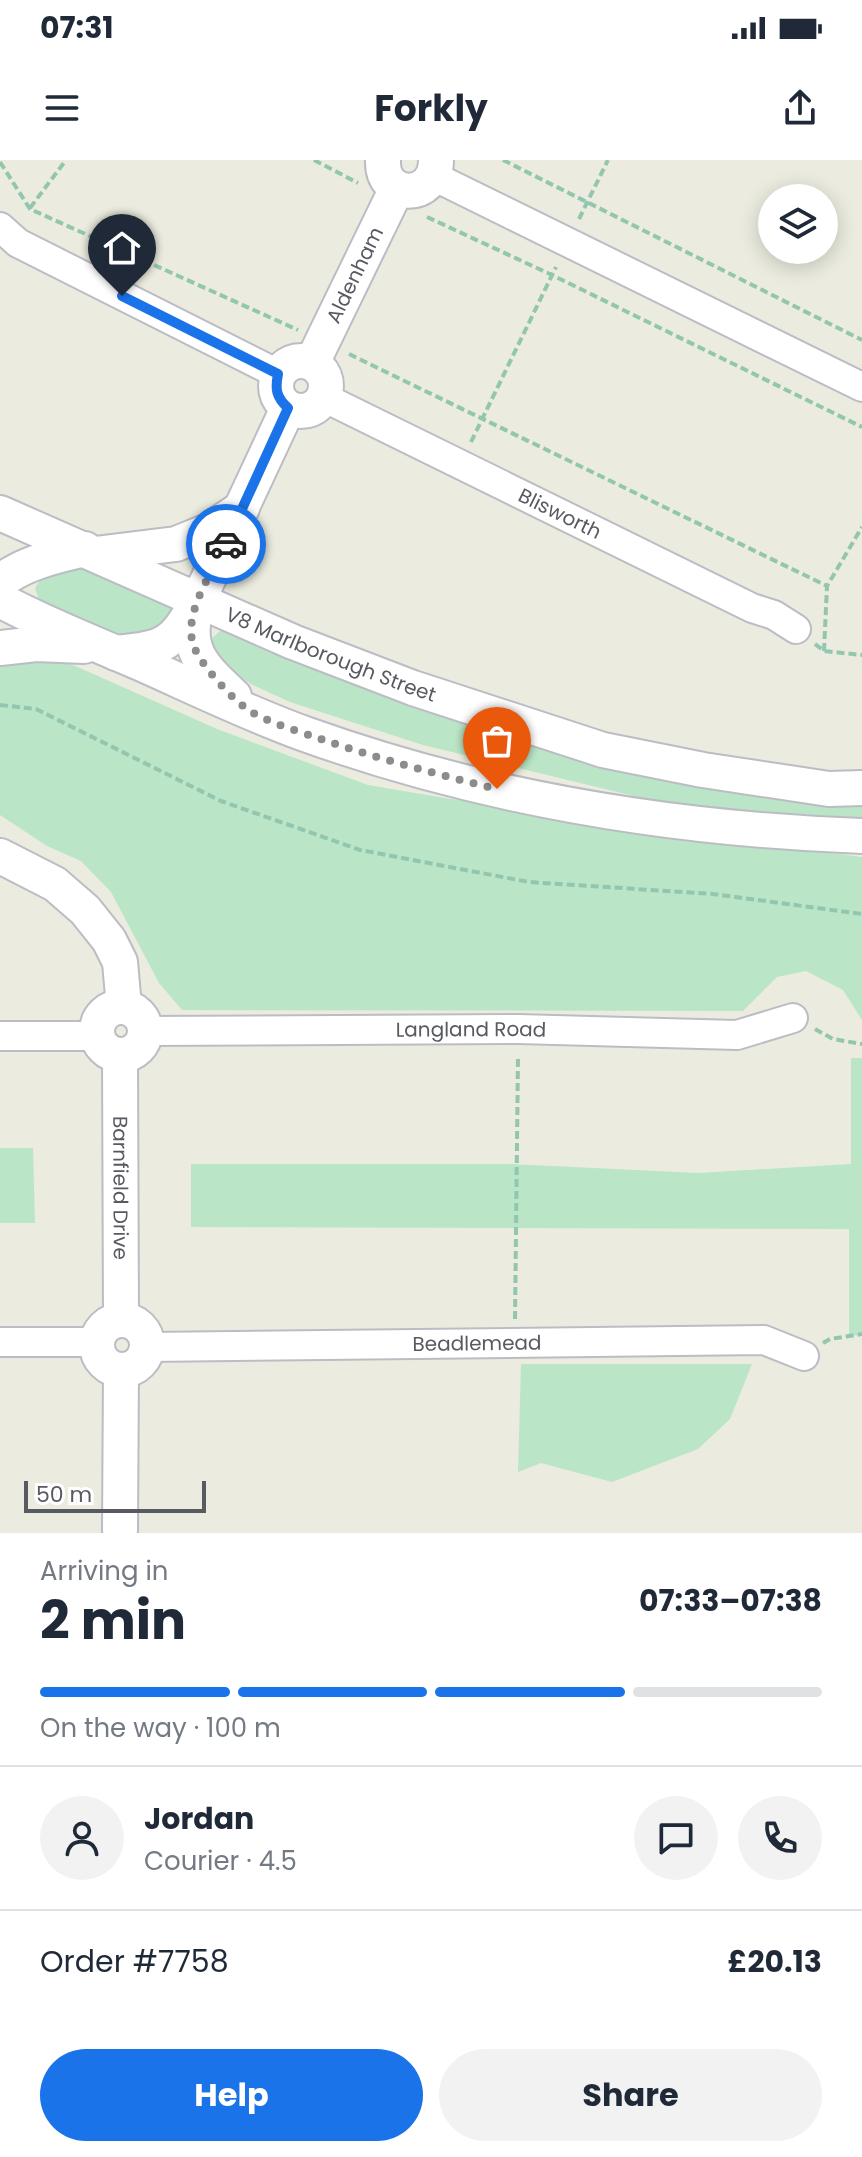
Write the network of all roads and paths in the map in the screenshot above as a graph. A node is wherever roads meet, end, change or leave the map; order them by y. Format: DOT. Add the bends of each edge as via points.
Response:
graph roads {
  1 [pos="66,160"];
  2 [pos="314,160"];
  3 [pos="503,160"];
  4 [pos="608,160"];
  5 [pos="0,162"];
  6 [pos="435,168"];
  7 [pos="390,183"];
  8 [pos="588,201"];
  9 [pos="30,209"];
  10 [pos="5,232"];
  11 [pos="567,242"];
  12 [pos="552,275"];
  13 [pos="862,340"];
  14 [pos="318,352"];
  15 [pos="278,374"];
  16 [pos="862,387"];
  17 [pos="323,397"];
  18 [pos="288,408"];
  19 [pos="483,419"];
  20 [pos="862,427"];
  21 [pos="460,466"];
  22 [pos="243,508"];
  23 [pos="0,513"];
  24 [pos="862,527"];
  25 [pos="90,552"];
  26 [pos="827,586"];
  27 [pos="3,587"];
  28 [pos="198,601"];
  29 [pos="796,629"];
  30 [pos="0,648"];
  31 [pos="108,649"];
  32 [pos="824,651"];
  33 [pos="862,655"];
  34 [pos="0,705"];
  35 [pos="251,712"];
  36 [pos="862,788"];
  37 [pos="862,836"];
  38 [pos="0,856"];
  39 [pos="862,914"];
  40 [pos="793,1018"];
  41 [pos="134,1019"];
  42 [pos="518,1029"];
  43 [pos="0,1036"];
  44 [pos="862,1044"];
  45 [pos="108,1046"];
  46 [pos="109,1331"];
  47 [pos="862,1334"];
  48 [pos="0,1342"];
  49 [pos="515,1343"];
  50 [pos="147,1347"];
  51 [pos="804,1356"];
  52 [pos="121,1370"];
  53 [pos="121,1532"];
  1 -- 9 [label="path"];
  2 -- 7 [label="path"];
  3 -- 8 [label="path"];
  4 -- 8 [label="path"];
  5 -- 9 [label="path"];
  6 -- 7 [label="street" via="422,188 413,191"];
  6 -- 11 [label="street"];
  7 -- 12 [label="path"];
  7 -- 14 [label="street, Aldenham"];
  8 -- 11 [label="path"];
  8 -- 13 [label="path"];
  9 -- 10 [label="path"];
  9 -- 14 [label="path"];
  10 -- 15 [label="street"];
  11 -- 12 [label="path"];
  11 -- 16 [label="street"];
  12 -- 19 [label="path"];
  12 -- 20 [label="path"];
  14 -- 15 [label="street" via="286,365"];
  14 -- 17 [label="street" via="326,387"];
  14 -- 19 [label="path"];
  15 -- 18 [label="street" via="277,394"];
  17 -- 18 [label="street" via="308,410"];
  17 -- 21 [label="street, Blisworth"];
  18 -- 22 [label="street"];
  19 -- 21 [label="path"];
  19 -- 26 [label="path"];
  21 -- 29 [label="street, Blisworth"];
  22 -- 25 [label="street" via="176,544"];
  22 -- 28 [label="street"];
  23 -- 25 [label="street, V8 Marlborough Street"];
  24 -- 26 [label="path"];
  25 -- 27 [label="street" via="53,557"];
  25 -- 28 [label="street, V8 Marlborough Street"];
  26 -- 32 [label="path"];
  27 -- 31 [label="street"];
  28 -- 31 [label="street" via="167,643 150,649"];
  28 -- 35 [label="street" via="192,642 203,665"];
  28 -- 36 [label="street, V8 Marlborough Street" via="413,688 603,750 719,773 829,789"];
  29 -- 32 [label="path"];
  30 -- 31 [label="street" via="36,644"];
  31 -- 35 [label="street"];
  32 -- 33 [label="path"];
  34 -- 39 [label="path" via="36,709 221,801 360,850 529,882 713,894"];
  35 -- 37 [label="street" via="382,760 522,795 697,824"];
  38 -- 41 [label="street" via="55,884 85,910 120,962"];
  40 -- 42 [label="street, Langland Road" via="737,1035"];
  40 -- 44 [label="path" via="833,1039"];
  41 -- 42 [label="street, Langland Road"];
  41 -- 45 [label="street" via="141,1046 128,1054"];
  42 -- 49 [label="path"];
  43 -- 45 [label="street"];
  45 -- 46 [label="street, Barnfield Drive"];
  46 -- 48 [label="street"];
  46 -- 50 [label="street" via="138,1324"];
  46 -- 52 [label="street" via="100,1358"];
  47 -- 51 [label="path" via="830,1339"];
  49 -- 50 [label="street, Beadlemead"];
  49 -- 51 [label="street, Beadlemead" via="764,1340"];
  50 -- 52 [label="street" via="142,1361"];
  52 -- 53 [label="street"];
}
